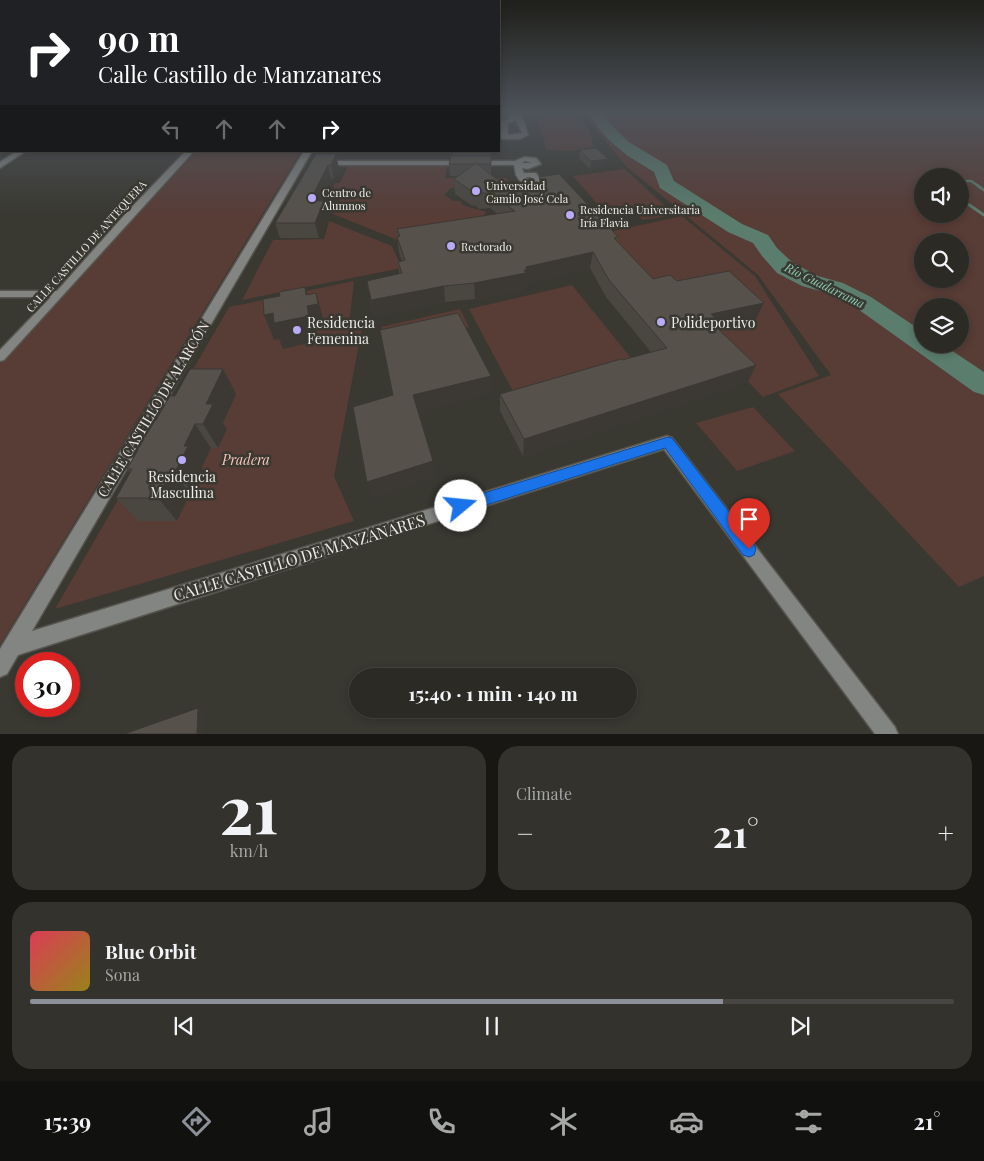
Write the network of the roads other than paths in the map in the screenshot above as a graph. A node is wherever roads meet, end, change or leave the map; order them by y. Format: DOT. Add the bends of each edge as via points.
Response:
graph roads {
  1 [pos="21,152"];
  2 [pos="189,152"];
  3 [pos="307,152"];
  4 [pos="322,157"];
  5 [pos="390,157"];
  6 [pos="300,164"];
  7 [pos="0,166"];
  8 [pos="520,175"];
  9 [pos="540,185"];
  10 [pos="529,188"];
  11 [pos="0,294"];
  12 [pos="60,294"];
  13 [pos="0,356"];
  14 [pos="12,647"];
  15 [pos="0,667"];
  16 [pos="888,734"];
  1 -- 7 [label="street"];
  2 -- 12 [label="street, CALLE CASTILLO DE ANTEQUERA"];
  3 -- 6 [label="street, CALLE CASTILLO DE ALARCÓN"];
  4 -- 5 [label="street"];
  4 -- 6 [label="street"];
  4 -- 8 [label="street" via="517,163"];
  6 -- 14 [label="street, CALLE CASTILLO DE ALARCÓN"];
  8 -- 9 [label="street" via="533,175"];
  8 -- 10 [label="street"];
  11 -- 12 [label="street"];
  12 -- 13 [label="street, CALLE CASTILLO DE ANTEQUERA"];
  14 -- 15 [label="street, CALLE CASTILLO DE ALARCÓN"];
  14 -- 16 [label="street, CALLE CASTILLO DE MANZANARES" via="668,442"];
}
